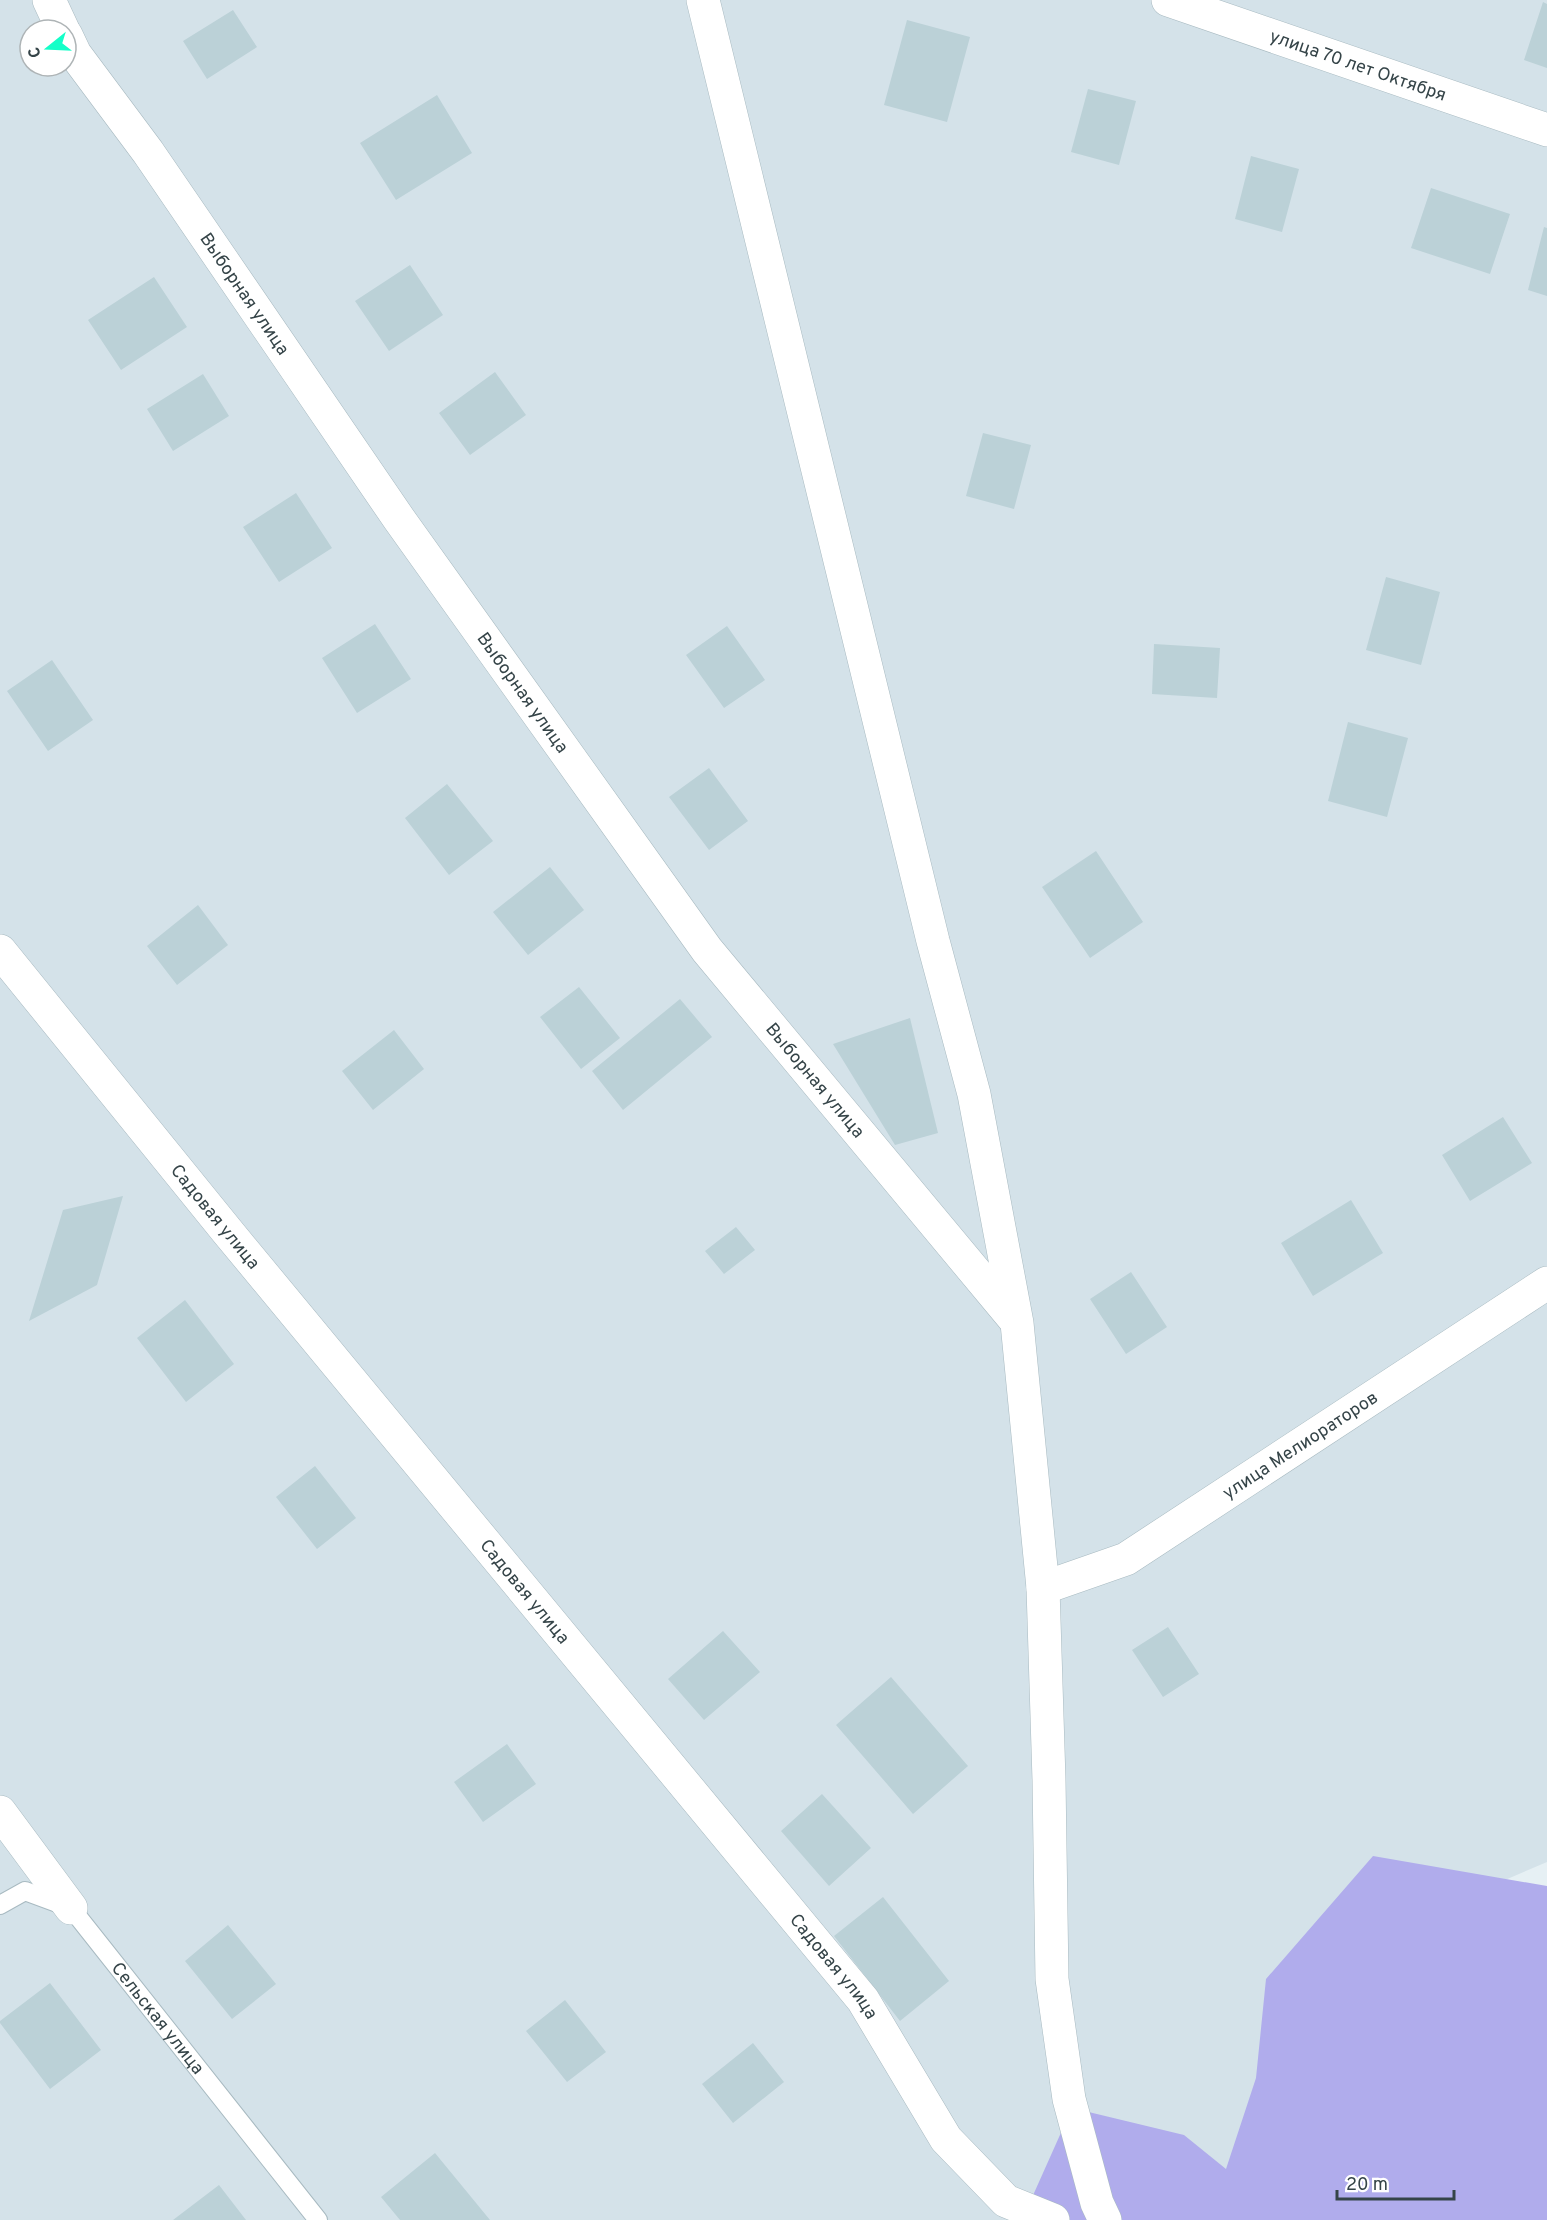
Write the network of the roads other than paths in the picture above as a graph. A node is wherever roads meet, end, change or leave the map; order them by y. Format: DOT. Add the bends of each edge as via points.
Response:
graph roads {
  1 [pos="49,0"];
  2 [pos="703,0"];
  3 [pos="1168,0"];
  4 [pos="57,18"];
  5 [pos="78,58"];
  6 [pos="1547,130"];
  7 [pos="0,951"];
  8 [pos="1547,1283"];
  9 [pos="1017,1323"];
  10 [pos="1043,1588"];
  11 [pos="0,1812"];
  12 [pos="0,1905"];
  13 [pos="71,1908"];
  14 [pos="1101,2212"];
  15 [pos="318,2220"];
  16 [pos="1053,2220"];
  17 [pos="1068,2220"];
  1 -- 4 [label="street"];
  2 -- 9 [label="street" via="933,941 974,1094"];
  3 -- 6 [label="street, улица 70 лет Октября"];
  5 -- 9 [label="street, Выборная улица" via="148,152 399,519 707,950"];
  7 -- 16 [label="street, Садовая улица" via="863,2000 946,2139 1006,2201"];
  8 -- 10 [label="street, улица Мелиораторов" via="1126,1559"];
  9 -- 10 [label="street"];
  10 -- 14 [label="street" via="1052,1979 1069,2099"];
  11 -- 13 [label="street, Сельская улица"];
  12 -- 13 [label="lane" via="25,1891"];
  13 -- 15 [label="lane, Сельская улица"];
  14 -- 17 [label="street"];
}
